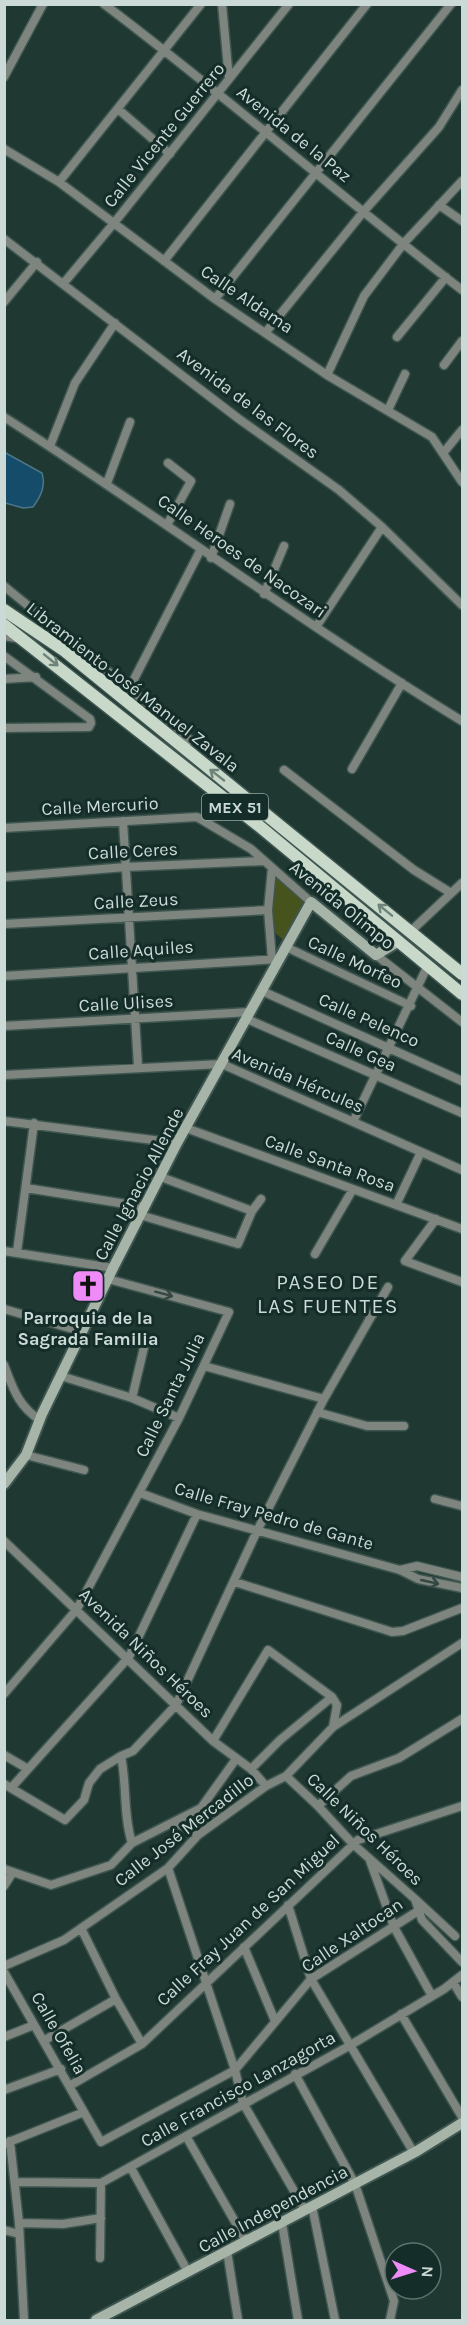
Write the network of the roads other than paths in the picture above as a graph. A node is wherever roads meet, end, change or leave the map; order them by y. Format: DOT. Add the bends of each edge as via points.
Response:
graph roads {
  1 [pos="43,4"];
  2 [pos="104,4"];
  3 [pos="201,4"];
  4 [pos="222,4"];
  5 [pos="289,4"];
  6 [pos="367,4"];
  7 [pos="451,4"];
  8 [pos="165,50"];
  9 [pos="4,77"];
  10 [pos="229,79"];
  11 [pos="462,90"];
  12 [pos="218,93"];
  13 [pos="118,109"];
  14 [pos="266,134"];
  15 [pos="4,149"];
  16 [pos="170,154"];
  17 [pos="316,175"];
  18 [pos="462,181"];
  19 [pos="59,182"];
  20 [pos="439,205"];
  21 [pos="364,211"];
  22 [pos="462,221"];
  23 [pos="114,224"];
  24 [pos="4,239"];
  25 [pos="404,243"];
  26 [pos="164,261"];
  27 [pos="37,262"];
  28 [pos="446,277"];
  29 [pos="63,284"];
  30 [pos="462,290"];
  31 [pos="215,299"];
  32 [pos="4,302"];
  33 [pos="115,323"];
  34 [pos="266,332"];
  35 [pos="397,337"];
  36 [pos="462,340"];
  37 [pos="444,365"];
  38 [pos="405,374"];
  39 [pos="327,375"];
  40 [pos="388,410"];
  41 [pos="4,417"];
  42 [pos="130,422"];
  43 [pos="462,430"];
  44 [pos="50,446"];
  45 [pos="444,452"];
  46 [pos="168,463"];
  47 [pos="462,482"];
  48 [pos="106,483"];
  49 [pos="230,504"];
  50 [pos="167,525"];
  51 [pos="382,527"];
  52 [pos="284,546"];
  53 [pos="201,549"];
  54 [pos="211,558"];
  55 [pos="4,586"];
  56 [pos="264,594"];
  57 [pos="462,605"];
  58 [pos="4,610"];
  59 [pos="4,625"];
  60 [pos="316,627"];
  61 [pos="4,636"];
  62 [pos="25,639"];
  63 [pos="4,656"];
  64 [pos="36,677"];
  65 [pos="4,679"];
  66 [pos="402,684"];
  67 [pos="130,687"];
  68 [pos="462,721"];
  69 [pos="4,728"];
  70 [pos="186,744"];
  71 [pos="284,770"];
  72 [pos="352,770"];
  73 [pos="197,817"];
  74 [pos="123,821"];
  75 [pos="4,828"];
  76 [pos="264,861"];
  77 [pos="126,867"];
  78 [pos="272,868"];
  79 [pos="4,877"];
  80 [pos="462,883"];
  81 [pos="451,893"];
  82 [pos="310,902"];
  83 [pos="268,910"];
  84 [pos="129,918"];
  85 [pos="4,924"];
  86 [pos="411,931"];
  87 [pos="399,941"];
  88 [pos="286,947"];
  89 [pos="376,955"];
  90 [pos="276,959"];
  91 [pos="428,965"];
  92 [pos="132,967"];
  93 [pos="462,974"];
  94 [pos="4,976"];
  95 [pos="419,988"];
  96 [pos="262,991"];
  97 [pos="462,994"];
  98 [pos="411,1006"];
  99 [pos="248,1016"];
  100 [pos="135,1019"];
  101 [pos="462,1022"];
  102 [pos="4,1026"];
  103 [pos="390,1047"];
  104 [pos="222,1064"];
  105 [pos="138,1066"];
  106 [pos="4,1075"];
  107 [pos="375,1075"];
  108 [pos="462,1081"];
  109 [pos="462,1113"];
  110 [pos="4,1122"];
  111 [pos="353,1122"];
  112 [pos="34,1123"];
  113 [pos="186,1128"];
  114 [pos="177,1143"];
  115 [pos="421,1152"];
  116 [pos="462,1170"];
  117 [pos="161,1177"];
  118 [pos="26,1188"];
  119 [pos="353,1189"];
  120 [pos="261,1199"];
  121 [pos="396,1205"];
  122 [pos="252,1210"];
  123 [pos="142,1211"];
  124 [pos="436,1219"];
  125 [pos="462,1228"];
  126 [pos="11,1252"];
  127 [pos="315,1254"];
  128 [pos="4,1260"];
  129 [pos="113,1268"];
  130 [pos="108,1279"];
  131 [pos="462,1282"];
  132 [pos="388,1287"];
  133 [pos="4,1309"];
  134 [pos="83,1332"];
  135 [pos="146,1339"];
  136 [pos="4,1365"];
  137 [pos="204,1366"];
  138 [pos="61,1376"];
  139 [pos="132,1398"];
  140 [pos="324,1399"];
  141 [pos="317,1412"];
  142 [pos="179,1418"];
  143 [pos="40,1420"];
  144 [pos="404,1426"];
  145 [pos="26,1455"];
  146 [pos="84,1470"];
  147 [pos="4,1484"];
  148 [pos="140,1493"];
  149 [pos="435,1499"];
  150 [pos="462,1506"];
  151 [pos="198,1514"];
  152 [pos="257,1531"];
  153 [pos="4,1541"];
  154 [pos="400,1570"];
  155 [pos="462,1577"];
  156 [pos="235,1582"];
  157 [pos="462,1588"];
  158 [pos="462,1608"];
  159 [pos="77,1609"];
  160 [pos="462,1643"];
  161 [pos="129,1657"];
  162 [pos="4,1694"];
  163 [pos="332,1697"];
  164 [pos="176,1705"];
  165 [pos="462,1719"];
  166 [pos="333,1727"];
  167 [pos="213,1741"];
  168 [pos="4,1755"];
  169 [pos="120,1756"];
  170 [pos="236,1760"];
  171 [pos="251,1769"];
  172 [pos="28,1770"];
  173 [pos="286,1776"];
  174 [pos="8,1786"];
  175 [pos="266,1786"];
  176 [pos="318,1806"];
  177 [pos="462,1806"];
  178 [pos="175,1822"];
  179 [pos="198,1835"];
  180 [pos="132,1843"];
  181 [pos="353,1844"];
  182 [pos="368,1858"];
  183 [pos="168,1868"];
  184 [pos="9,1871"];
  185 [pos="4,1886"];
  186 [pos="415,1899"];
  187 [pos="288,1905"];
  188 [pos="418,1911"];
  189 [pos="394,1927"];
  190 [pos="81,1928"];
  191 [pos="461,1933"];
  192 [pos="444,1944"];
  193 [pos="244,1947"];
  194 [pos="462,1962"];
  195 [pos="4,1966"];
  196 [pos="4,1971"];
  197 [pos="462,1975"];
  198 [pos="311,1978"];
  199 [pos="453,1982"];
  200 [pos="205,1983"];
  201 [pos="432,1996"];
  202 [pos="462,1997"];
  203 [pos="116,1999"];
  204 [pos="401,2014"];
  205 [pos="275,2021"];
  206 [pos="34,2025"];
  207 [pos="4,2037"];
  208 [pos="45,2040"];
  209 [pos="142,2044"];
  210 [pos="349,2046"];
  211 [pos="61,2069"];
  212 [pos="235,2070"];
  213 [pos="295,2074"];
  214 [pos="71,2085"];
  215 [pos="4,2090"];
  216 [pos="243,2103"];
  217 [pos="84,2112"];
  218 [pos="462,2117"];
  219 [pos="462,2123"];
  220 [pos="186,2136"];
  221 [pos="7,2142"];
  222 [pos="414,2153"];
  223 [pos="131,2168"];
  224 [pos="15,2182"];
  225 [pos="101,2183"];
  226 [pos="355,2184"];
  227 [pos="309,2208"];
  228 [pos="101,2218"];
  229 [pos="19,2223"];
  230 [pos="282,2223"];
  231 [pos="4,2230"];
  232 [pos="19,2234"];
  233 [pos="246,2241"];
  234 [pos="227,2251"];
  235 [pos="100,2258"];
  236 [pos="188,2272"];
  237 [pos="24,2320"];
  238 [pos="96,2320"];
  239 [pos="238,2320"];
  240 [pos="298,2320"];
  241 [pos="335,2320"];
  242 [pos="390,2320"];
  1 -- 9 [label="street"];
  2 -- 8 [label="street, Avenida de la Paz"];
  3 -- 8 [label="street"];
  4 -- 10 [label="street"];
  5 -- 10 [label="street, Calle Vicente Guerrero"];
  6 -- 14 [label="street"];
  7 -- 17 [label="street"];
  8 -- 12 [label="street, Avenida de la Paz"];
  8 -- 13 [label="street"];
  10 -- 12 [label="street, Calle Vicente Guerrero"];
  11 -- 21 [label="street" via="439,127"];
  12 -- 14 [label="street, Avenida de la Paz"];
  12 -- 16 [label="street, Calle Vicente Guerrero"];
  13 -- 16 [label="street"];
  13 -- 19 [label="street"];
  14 -- 17 [label="street, Avenida de la Paz"];
  14 -- 26 [label="street"];
  15 -- 19 [label="street, Calle Aldama"];
  16 -- 23 [label="street, Calle Vicente Guerrero"];
  17 -- 21 [label="street, Avenida de la Paz"];
  17 -- 31 [label="street"];
  18 -- 20 [label="street"];
  19 -- 23 [label="street, Calle Aldama"];
  20 -- 22 [label="street"];
  20 -- 25 [label="street"];
  21 -- 25 [label="street, Avenida de la Paz"];
  21 -- 34 [label="street"];
  23 -- 26 [label="street, Calle Aldama"];
  23 -- 29 [label="street, Calle Vicente Guerrero"];
  24 -- 27 [label="street, Avenida de las Flores"];
  25 -- 28 [label="street, Avenida de la Paz"];
  25 -- 39 [label="street" via="364,296"];
  26 -- 31 [label="street, Calle Aldama"];
  27 -- 29 [label="street, Avenida de las Flores"];
  27 -- 32 [label="street"];
  28 -- 30 [label="street, Avenida de la Paz"];
  28 -- 35 [label="street"];
  29 -- 33 [label="street, Avenida de las Flores"];
  31 -- 34 [label="street, Calle Aldama"];
  33 -- 44 [label="street" via="75,383"];
  33 -- 51 [label="street, Avenida de las Flores" via="339,490"];
  34 -- 39 [label="street, Calle Aldama"];
  36 -- 37 [label="street"];
  38 -- 40 [label="street"];
  39 -- 40 [label="street, Calle Aldama"];
  40 -- 45 [label="street, Calle Aldama" via="432,437"];
  41 -- 44 [label="street, Calle Heroes de Nacozari"];
  42 -- 48 [label="street"];
  43 -- 45 [label="street"];
  44 -- 48 [label="street, Calle Heroes de Nacozari"];
  45 -- 47 [label="street, Calle Aldama"];
  46 -- 50 [label="street" via="191,481"];
  48 -- 50 [label="street, Calle Heroes de Nacozari"];
  49 -- 54 [label="street"];
  50 -- 53 [label="street, Calle Heroes de Nacozari"];
  51 -- 57 [label="street, Avenida de las Flores"];
  51 -- 60 [label="street"];
  52 -- 56 [label="street"];
  53 -- 54 [label="street, Calle Heroes de Nacozari"];
  53 -- 67 [label="street"];
  54 -- 56 [label="street, Calle Heroes de Nacozari"];
  55 -- 67 [label="street"];
  56 -- 60 [label="street, Calle Heroes de Nacozari"];
  58 -- 70 [label="main road, Libramiento José Manuel Zavala / MEX 51" via="65,651"];
  59 -- 62 [label="main road, Libramiento José Manuel Zavala / MEX 51"];
  60 -- 66 [label="street, Calle Heroes de Nacozari"];
  61 -- 62 [label="street"];
  62 -- 87 [label="main road, Libramiento José Manuel Zavala / MEX 51, one-way"];
  63 -- 64 [label="street"];
  64 -- 65 [label="street"];
  64 -- 69 [label="street" via="90,719 89,727"];
  66 -- 68 [label="street, Calle Heroes de Nacozari"];
  66 -- 72 [label="street"];
  67 -- 70 [label="street"];
  86 -- 70 [label="main road, Libramiento José Manuel Zavala / MEX 51, one-way"];
  71 -- 81 [label="street" via="414,870"];
  73 -- 74 [label="street, Calle Mercurio"];
  73 -- 76 [label="street, Avenida Olimpo"];
  74 -- 75 [label="street, Calle Mercurio"];
  74 -- 77 [label="street"];
  76 -- 77 [label="street, Calle Ceres"];
  76 -- 78 [label="street, Avenida Olimpo"];
  77 -- 79 [label="street, Calle Ceres"];
  77 -- 84 [label="street"];
  78 -- 82 [label="street, Avenida Olimpo"];
  78 -- 83 [label="street"];
  80 -- 81 [label="street"];
  81 -- 86 [label="street"];
  82 -- 88 [label="street, Calle Ignacio Allende"];
  82 -- 89 [label="street, Avenida Olimpo"];
  83 -- 84 [label="street, Calle Zeus"];
  83 -- 90 [label="street"];
  84 -- 85 [label="street, Calle Zeus"];
  84 -- 92 [label="street"];
  86 -- 93 [label="main road, Libramiento José Manuel Zavala / MEX 51"];
  87 -- 89 [label="street"];
  87 -- 91 [label="main road, Libramiento José Manuel Zavala / MEX 51"];
  88 -- 90 [label="street, Calle Ignacio Allende"];
  88 -- 98 [label="street, Calle Morfeo"];
  89 -- 95 [label="street, Avenida Olimpo"];
  90 -- 92 [label="street, Calle Aquiles"];
  90 -- 96 [label="street, Calle Ignacio Allende"];
  91 -- 95 [label="street"];
  91 -- 97 [label="main road, Libramiento José Manuel Zavala / MEX 51"];
  92 -- 94 [label="street, Calle Aquiles"];
  92 -- 100 [label="street"];
  95 -- 98 [label="street"];
  95 -- 101 [label="street, Avenida Olimpo"];
  96 -- 99 [label="street, Calle Ignacio Allende"];
  96 -- 103 [label="street, Calle Pelenco"];
  98 -- 103 [label="street"];
  99 -- 100 [label="street, Calle Ulises"];
  99 -- 104 [label="street, Calle Ignacio Allende"];
  99 -- 107 [label="street, Calle Gea"];
  100 -- 102 [label="street, Calle Ulises"];
  100 -- 105 [label="street"];
  103 -- 107 [label="street"];
  103 -- 108 [label="street, Calle Pelenco"];
  104 -- 105 [label="street, Avenida Hércules"];
  104 -- 111 [label="street, Avenida Hércules"];
  104 -- 113 [label="street, Calle Ignacio Allende"];
  105 -- 106 [label="street, Avenida Hércules"];
  107 -- 109 [label="street, Calle Gea"];
  107 -- 111 [label="street"];
  110 -- 112 [label="street"];
  111 -- 115 [label="street, Avenida Hércules"];
  112 -- 114 [label="street"];
  112 -- 118 [label="street"];
  113 -- 114 [label="street, Calle Ignacio Allende"];
  113 -- 119 [label="street, Calle Santa Rosa"];
  114 -- 117 [label="street, Calle Ignacio Allende"];
  115 -- 116 [label="street, Avenida Hércules"];
  115 -- 121 [label="street"];
  117 -- 122 [label="street"];
  117 -- 123 [label="street, Calle Ignacio Allende"];
  118 -- 123 [label="street"];
  118 -- 126 [label="street"];
  119 -- 121 [label="street, Calle Santa Rosa"];
  119 -- 127 [label="street"];
  120 -- 122 [label="street"];
  121 -- 124 [label="street, Calle Santa Rosa"];
  122 -- 123 [label="street" via="238,1244"];
  123 -- 129 [label="street, Calle Ignacio Allende"];
  124 -- 125 [label="street, Calle Santa Rosa"];
  124 -- 131 [label="street" via="405,1261"];
  126 -- 128 [label="street"];
  126 -- 129 [label="street"];
  129 -- 130 [label="street, Calle Ignacio Allende"];
  130 -- 134 [label="street, Calle Ignacio Allende"];
  130 -- 137 [label="street, Calle Santa Julia, one-way" via="229,1312"];
  132 -- 140 [label="street"];
  133 -- 134 [label="street"];
  134 -- 138 [label="street, Calle Ignacio Allende"];
  135 -- 139 [label="street"];
  136 -- 143 [label="street" via="26,1411"];
  137 -- 140 [label="street"];
  137 -- 142 [label="street, Calle Santa Julia"];
  138 -- 139 [label="street"];
  138 -- 143 [label="street, Calle Ignacio Allende"];
  139 -- 142 [label="street"];
  140 -- 141 [label="street"];
  141 -- 144 [label="street" via="367,1426"];
  141 -- 152 [label="street"];
  142 -- 148 [label="street, Calle Santa Julia"];
  143 -- 145 [label="street, Calle Ignacio Allende"];
  145 -- 146 [label="street"];
  145 -- 147 [label="street, Calle Ignacio Allende"];
  148 -- 151 [label="street, Calle Fray Pedro de Gante"];
  148 -- 159 [label="street, Calle Santa Julia"];
  149 -- 150 [label="street"];
  151 -- 152 [label="street, Calle Fray Pedro de Gante"];
  151 -- 161 [label="street"];
  152 -- 154 [label="street, Calle Fray Pedro de Gante"];
  152 -- 156 [label="street"];
  153 -- 159 [label="street, Avenida Niños Héroes"];
  154 -- 155 [label="street, Calle Fray Pedro de Gante" via="417,1566"];
  154 -- 157 [label="street, Calle Fray Pedro de Gante, one-way" via="418,1579"];
  156 -- 158 [label="street" via="392,1632"];
  156 -- 164 [label="street"];
  159 -- 161 [label="street, Avenida Niños Héroes"];
  159 -- 162 [label="street, Calle Santa Julia"];
  160 -- 166 [label="street, Calle José Mercadillo"];
  161 -- 164 [label="street, Avenida Niños Héroes"];
  161 -- 172 [label="street"];
  163 -- 166 [label="street" via="337,1705"];
  163 -- 167 [label="street" via="268,1650"];
  163 -- 171 [label="street"];
  164 -- 167 [label="street, Avenida Niños Héroes"];
  164 -- 169 [label="street" via="133,1751"];
  165 -- 176 [label="street" via="399,1758 351,1776"];
  166 -- 173 [label="street, Calle José Mercadillo"];
  167 -- 170 [label="street, Avenida Niños Héroes"];
  168 -- 172 [label="street"];
  169 -- 174 [label="street" via="100,1769 89,1783 84,1800 65,1820"];
  169 -- 180 [label="street" via="126,1779 127,1829"];
  170 -- 171 [label="street, Avenida Niños Héroes"];
  170 -- 178 [label="street" via="201,1808"];
  171 -- 175 [label="street, Avenida Niños Héroes"];
  172 -- 174 [label="street"];
  173 -- 175 [label="street, Calle José Mercadillo"];
  173 -- 176 [label="street, Calle Niños Héroes"];
  175 -- 179 [label="street, Calle José Mercadillo"];
  176 -- 181 [label="street, Calle Niños Héroes"];
  177 -- 181 [label="street, Calle Fray Juan de San Miguel"];
  178 -- 179 [label="street"];
  178 -- 180 [label="street"];
  179 -- 183 [label="street, Calle José Mercadillo"];
  180 -- 184 [label="street" via="111,1865 51,1885"];
  181 -- 182 [label="street, Calle Niños Héroes"];
  181 -- 187 [label="street, Calle Fray Juan de San Miguel"];
  182 -- 186 [label="street, Calle Niños Héroes"];
  182 -- 189 [label="street"];
  183 -- 190 [label="street, Calle José Mercadillo"];
  183 -- 200 [label="street"];
  184 -- 185 [label="street"];
  186 -- 188 [label="street, Calle Niños Héroes"];
  186 -- 191 [label="street"];
  187 -- 193 [label="street, Calle Fray Juan de San Miguel"];
  187 -- 198 [label="street"];
  188 -- 189 [label="street, Calle Xaltocan"];
  188 -- 192 [label="street, Calle Niños Héroes"];
  189 -- 198 [label="street, Calle Xaltocan"];
  189 -- 201 [label="street"];
  190 -- 195 [label="street, Calle José Mercadillo"];
  190 -- 203 [label="street"];
  191 -- 192 [label="street"];
  192 -- 194 [label="street, Calle Niños Héroes"];
  193 -- 200 [label="street, Calle Fray Juan de San Miguel"];
  193 -- 205 [label="street"];
  196 -- 206 [label="street, Calle Ofelia"];
  197 -- 199 [label="street, Calle Francisco Lanzagorta"];
  198 -- 205 [label="street, Calle Xaltocan"];
  198 -- 210 [label="street"];
  199 -- 201 [label="street, Calle Francisco Lanzagorta"];
  199 -- 202 [label="street"];
  200 -- 209 [label="street, Calle Fray Juan de San Miguel"];
  200 -- 212 [label="street"];
  201 -- 204 [label="street, Calle Francisco Lanzagorta"];
  203 -- 208 [label="street"];
  203 -- 209 [label="street"];
  204 -- 210 [label="street, Calle Francisco Lanzagorta"];
  204 -- 218 [label="street"];
  205 -- 212 [label="street, Calle Xaltocan"];
  206 -- 207 [label="street"];
  206 -- 208 [label="street, Calle Ofelia"];
  208 -- 211 [label="street, Calle Ofelia"];
  209 -- 214 [label="street, Calle Fray Juan de San Miguel"];
  210 -- 213 [label="street, Calle Francisco Lanzagorta"];
  210 -- 222 [label="street"];
  211 -- 214 [label="street, Calle Ofelia"];
  211 -- 215 [label="street"];
  212 -- 216 [label="street"];
  212 -- 217 [label="street, Calle Ofelia" via="101,2142"];
  213 -- 216 [label="street, Calle Francisco Lanzagorta"];
  213 -- 226 [label="street"];
  214 -- 217 [label="street, Calle Ofelia"];
  216 -- 220 [label="street, Calle Francisco Lanzagorta"];
  216 -- 227 [label="street"];
  217 -- 221 [label="street"];
  219 -- 222 [label="street, Calle Independencia"];
  220 -- 223 [label="street, Calle Francisco Lanzagorta"];
  220 -- 233 [label="street"];
  221 -- 224 [label="street"];
  222 -- 226 [label="street, Calle Independencia"];
  223 -- 225 [label="street, Calle Francisco Lanzagorta"];
  223 -- 236 [label="street"];
  224 -- 225 [label="street, Calle Francisco Lanzagorta"];
  224 -- 229 [label="street"];
  225 -- 228 [label="street"];
  226 -- 227 [label="street, Calle Independencia"];
  226 -- 242 [label="street" via="394,2301"];
  227 -- 230 [label="street, Calle Independencia"];
  227 -- 241 [label="street"];
  228 -- 229 [label="street"];
  228 -- 235 [label="street"];
  229 -- 232 [label="street"];
  230 -- 233 [label="street, Calle Independencia"];
  230 -- 240 [label="street"];
  231 -- 232 [label="street"];
  232 -- 237 [label="street"];
  233 -- 234 [label="street, Calle Independencia"];
  234 -- 236 [label="street, Calle Independencia"];
  234 -- 239 [label="street"];
  236 -- 238 [label="street, Calle Independencia"];
}
